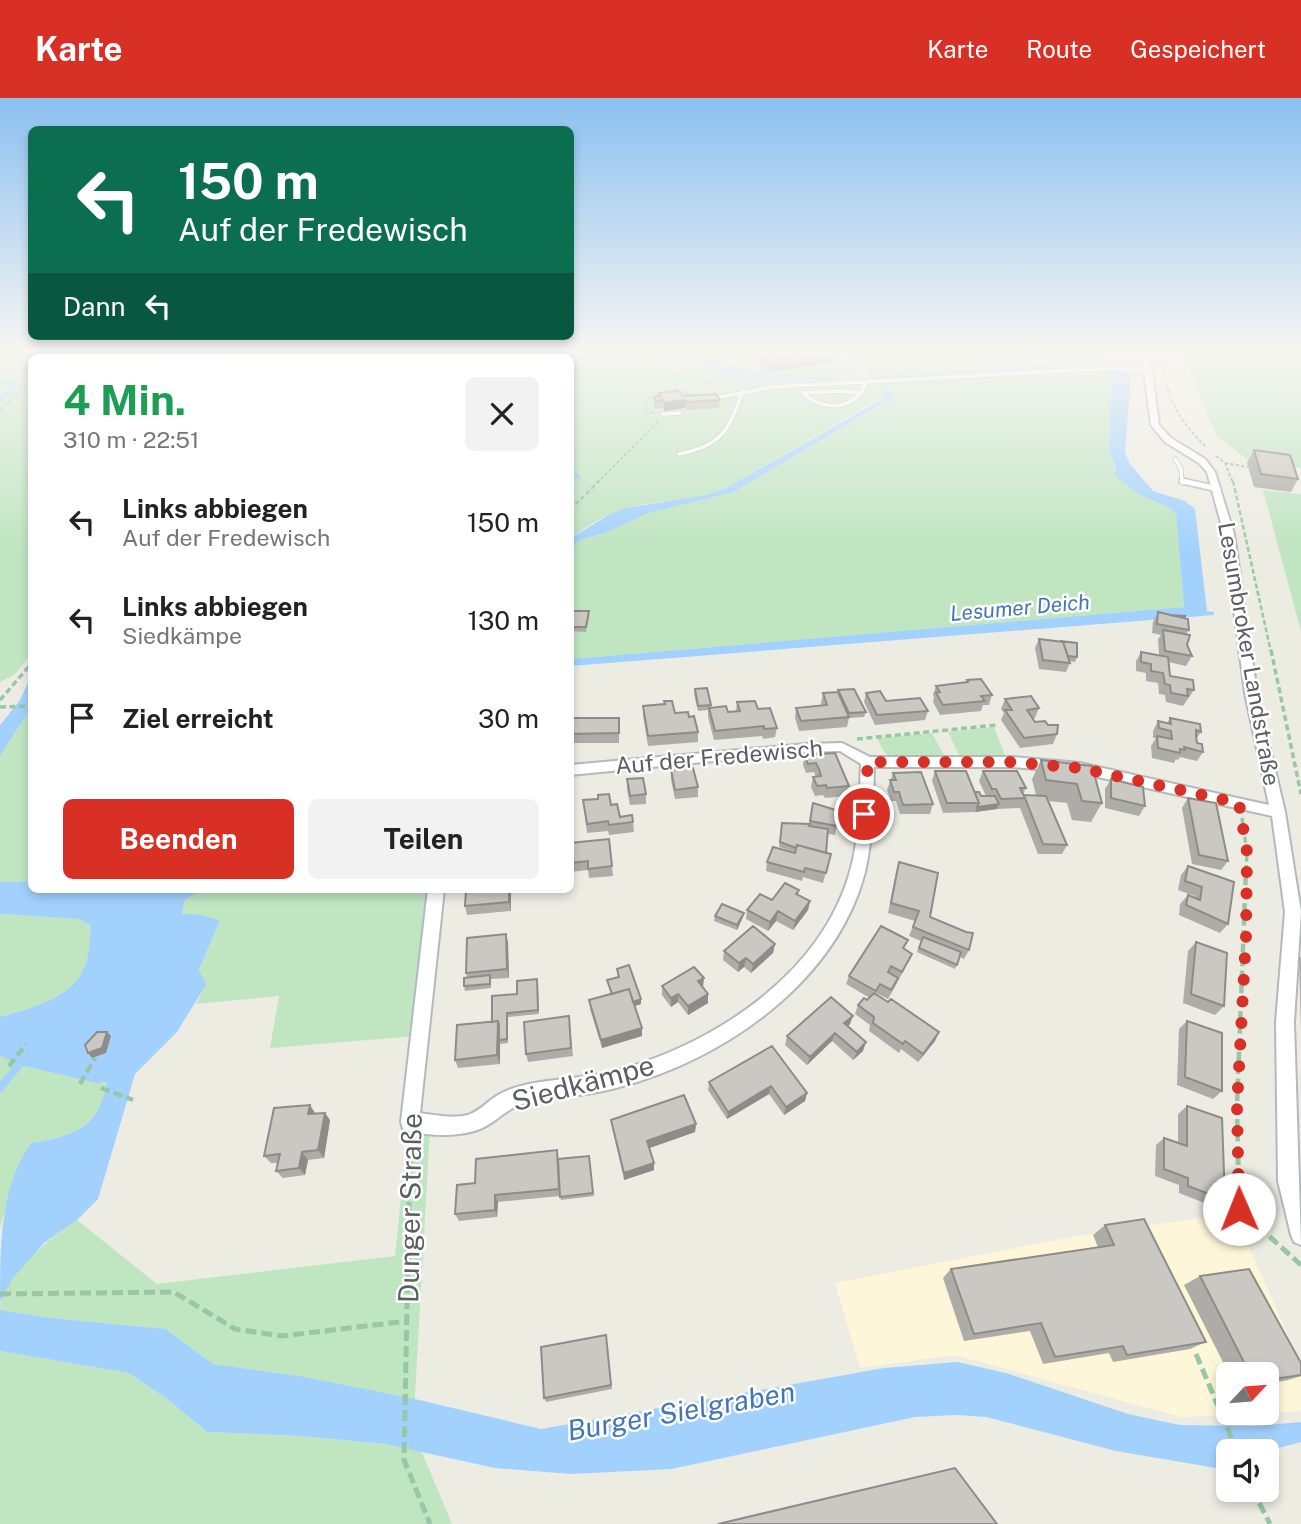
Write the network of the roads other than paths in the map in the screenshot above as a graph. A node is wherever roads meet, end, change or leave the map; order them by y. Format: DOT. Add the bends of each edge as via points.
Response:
graph roads {
  1 [pos="733,419"];
  2 [pos="1153,419"];
  3 [pos="679,454"];
  4 [pos="1175,459"];
  5 [pos="1217,487"];
  6 [pos="868,762"];
  7 [pos="574,770"];
  8 [pos="1278,812"];
  9 [pos="436,893"];
  10 [pos="410,1122"];
  11 [pos="1301,1235"];
  1 -- 3 [label="lane" via="721,440"];
  2 -- 5 [label="street, Lesumbroker Landstraße" via="1168,440 1202,461"];
  4 -- 5 [label="lane" via="1182,483"];
  5 -- 8 [label="street, Lesumbroker Landstraße" via="1229,534 1251,693"];
  6 -- 7 [label="street, Auf der Fredewisch" via="842,747"];
  6 -- 8 [label="street, Auf der Fredewisch" via="1012,762 1080,768"];
  6 -- 10 [label="street, Siedkämpe" via="861,850 846,904 815,955 757,1011 689,1051 620,1078 512,1097 470,1124"];
  8 -- 11 [label="street, Lesumbroker Landstraße" via="1293,912 1285,1022 1288,1181"];
  9 -- 10 [label="street, Dunger Straße"];
}
